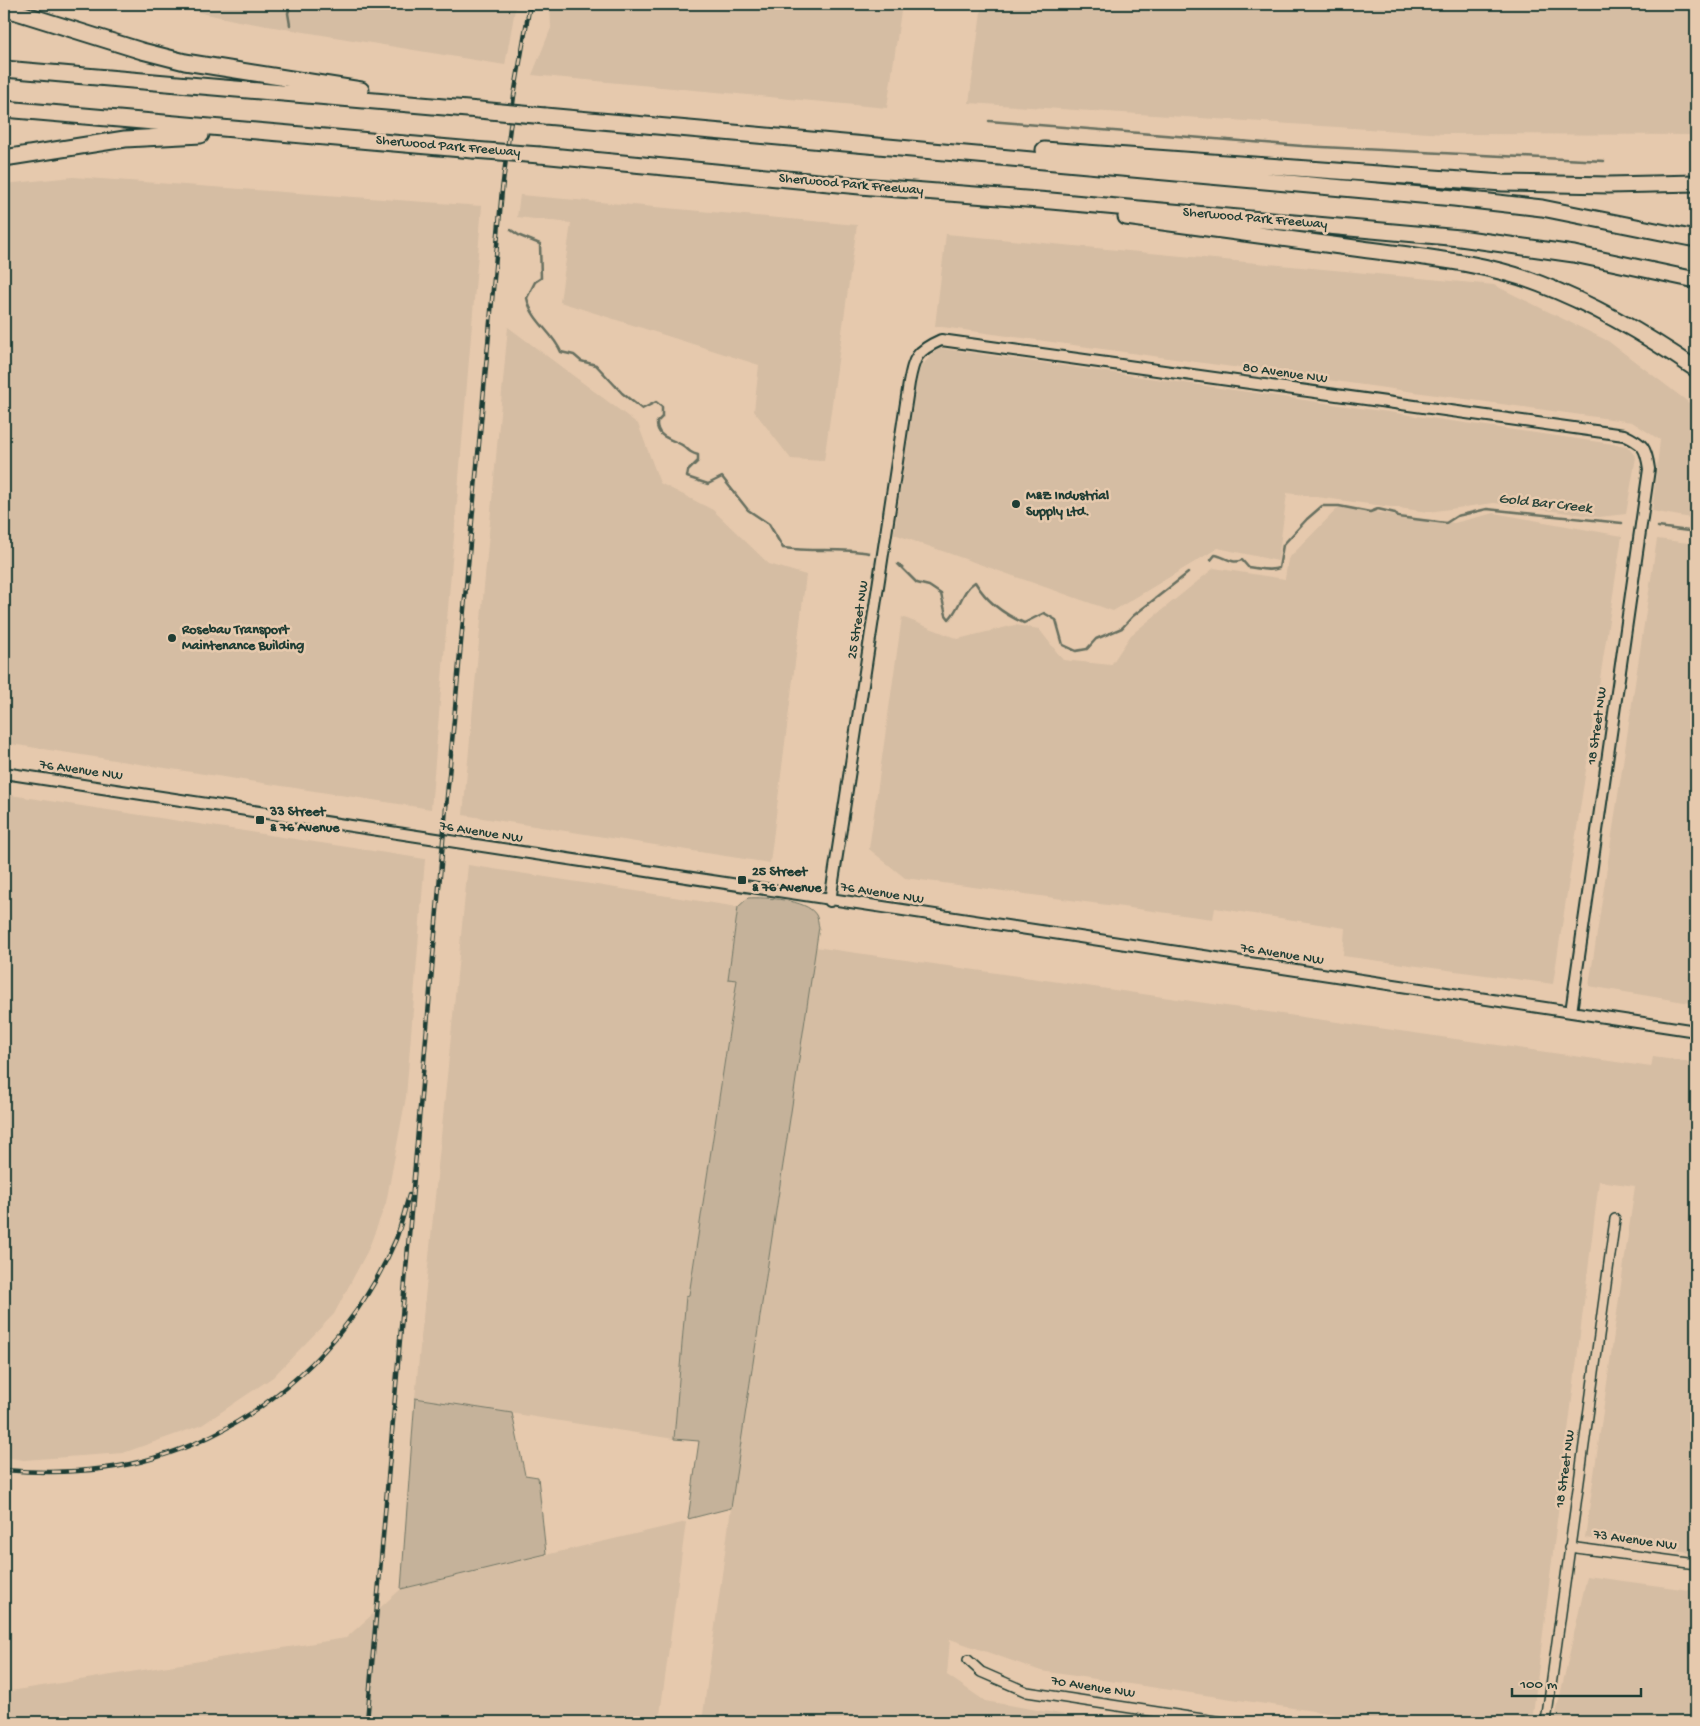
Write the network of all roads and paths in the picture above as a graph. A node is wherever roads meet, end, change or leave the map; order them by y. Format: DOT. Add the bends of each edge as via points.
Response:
graph roads {
  1 [pos="4,8"];
  2 [pos="4,69"];
  3 [pos="446,107"];
  4 [pos="4,109"];
  5 [pos="272,133"];
  6 [pos="864,144"];
  7 [pos="4,158"];
  8 [pos="1696,183"];
  9 [pos="1051,201"];
  10 [pos="1696,239"];
  11 [pos="1696,280"];
  12 [pos="924,348"];
  13 [pos="1696,369"];
  14 [pos="1642,444"];
  15 [pos="4,773"];
  16 [pos="830,901"];
  17 [pos="1571,1012"];
  18 [pos="1696,1032"];
  19 [pos="1615,1219"];
  20 [pos="1569,1547"];
  21 [pos="1696,1564"];
  22 [pos="968,1660"];
  23 [pos="1222,1722"];
  24 [pos="1546,1722"];
  1 -- 3 [label="highway" via="142,52 185,62 371,91"];
  2 -- 3 [label="highway"];
  3 -- 6 [label="highway, bridge"];
  4 -- 5 [label="highway, Sherwood Park Freeway"];
  5 -- 7 [label="highway" via="125,139"];
  5 -- 9 [label="highway, Sherwood Park Freeway, bridge"];
  6 -- 8 [label="highway" via="938,143 1502,183"];
  6 -- 10 [label="highway" via="1542,208"];
  9 -- 11 [label="highway, Sherwood Park Freeway" via="1516,244"];
  9 -- 13 [label="highway" via="1097,213 1451,261 1514,275 1617,320"];
  12 -- 14 [label="street, 80 Avenue NW" via="941,340 1624,435"];
  12 -- 16 [label="street, 25 Street NW" via="914,360 909,384"];
  14 -- 17 [label="street, 18 Street NW" via="1649,469"];
  15 -- 16 [label="street, 76 Avenue NW"];
  16 -- 17 [label="street, 76 Avenue NW"];
  17 -- 18 [label="street, 76 Avenue NW"];
  19 -- 20 [label="street, 18 Street NW"];
  20 -- 21 [label="street, 73 Avenue NW"];
  20 -- 24 [label="street, 18 Street NW"];
  22 -- 23 [label="street, 70 Avenue NW" via="981,1672 1027,1692"];
}
